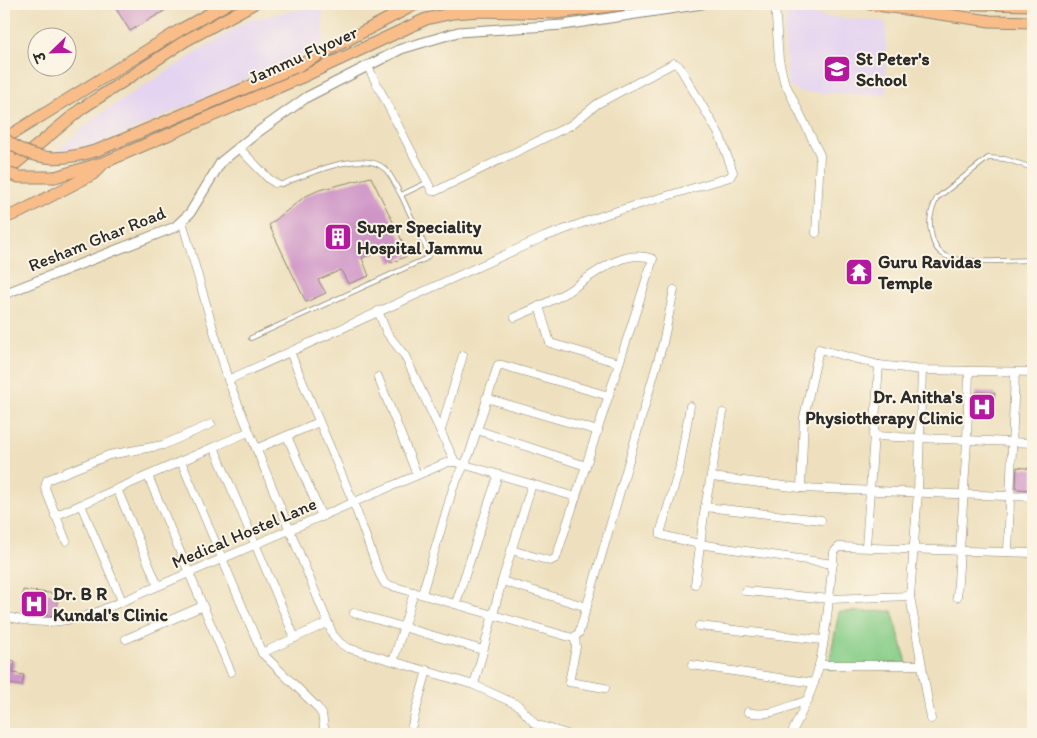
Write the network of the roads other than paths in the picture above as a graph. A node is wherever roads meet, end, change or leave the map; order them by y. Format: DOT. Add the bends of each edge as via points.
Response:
graph roads {
  1 [pos="227,4"];
  2 [pos="253,4"];
  3 [pos="416,4"];
  4 [pos="626,4"];
  5 [pos="702,4"];
  6 [pos="775,4"];
  7 [pos="870,4"];
  8 [pos="975,4"];
  9 [pos="1033,5"];
  10 [pos="1033,22"];
  11 [pos="367,65"];
  12 [pos="4,138"];
  13 [pos="4,147"];
  14 [pos="238,148"];
  15 [pos="105,162"];
  16 [pos="1033,168"];
  17 [pos="6,172"];
  18 [pos="275,183"];
  19 [pos="426,183"];
  20 [pos="401,195"];
  21 [pos="4,218"];
  22 [pos="182,221"];
  23 [pos="816,233"];
  24 [pos="1033,260"];
  25 [pos="674,290"];
  26 [pos="4,294"];
  27 [pos="539,306"];
  28 [pos="378,311"];
  29 [pos="515,317"];
  30 [pos="251,338"];
  31 [pos="290,352"];
  32 [pos="463,355"];
  33 [pos="619,363"];
  34 [pos="879,365"];
  35 [pos="922,370"];
  36 [pos="969,371"];
  37 [pos="1016,372"];
  38 [pos="1033,372"];
  39 [pos="378,377"];
  40 [pos="228,380"];
  41 [pos="609,396"];
  42 [pos="486,398"];
  43 [pos="690,406"];
  44 [pos="723,413"];
  45 [pos="320,422"];
  46 [pos="211,424"];
  47 [pos="441,430"];
  48 [pos="477,430"];
  49 [pos="598,431"];
  50 [pos="248,432"];
  51 [pos="287,436"];
  52 [pos="873,436"];
  53 [pos="920,439"];
  54 [pos="968,441"];
  55 [pos="1011,442"];
  56 [pos="1033,444"];
  57 [pos="214,447"];
  58 [pos="256,449"];
  59 [pos="182,462"];
  60 [pos="455,462"];
  61 [pos="464,464"];
  62 [pos="586,466"];
  63 [pos="417,475"];
  64 [pos="498,475"];
  65 [pos="148,476"];
  66 [pos="712,477"];
  67 [pos="532,484"];
  68 [pos="801,488"];
  69 [pos="117,489"];
  70 [pos="870,490"];
  71 [pos="918,492"];
  72 [pos="964,493"];
  73 [pos="1010,496"];
  74 [pos="576,497"];
  75 [pos="1033,497"];
  76 [pos="81,504"];
  77 [pos="354,504"];
  78 [pos="705,507"];
  79 [pos="55,516"];
  80 [pos="322,517"];
  81 [pos="821,520"];
  82 [pos="290,530"];
  83 [pos="66,541"];
  84 [pos="699,544"];
  85 [pos="255,546"];
  86 [pos="866,546"];
  87 [pos="915,548"];
  88 [pos="510,550"];
  89 [pos="960,550"];
  90 [pos="1008,552"];
  91 [pos="1033,553"];
  92 [pos="223,559"];
  93 [pos="833,564"];
  94 [pos="189,573"];
  95 [pos="502,581"];
  96 [pos="695,584"];
  97 [pos="158,586"];
  98 [pos="745,591"];
  99 [pos="418,593"];
  100 [pos="910,596"];
  101 [pos="957,598"];
  102 [pos="830,599"];
  103 [pos="122,601"];
  104 [pos="456,603"];
  105 [pos="203,606"];
  106 [pos="587,607"];
  107 [pos="354,613"];
  108 [pos="492,614"];
  109 [pos="4,616"];
  110 [pos="328,623"];
  111 [pos="700,626"];
  112 [pos="402,628"];
  113 [pos="575,637"];
  114 [pos="295,638"];
  115 [pos="126,640"];
  116 [pos="822,640"];
  117 [pos="483,650"];
  118 [pos="262,652"];
  119 [pos="394,660"];
  120 [pos="692,665"];
  121 [pos="819,665"];
  122 [pos="921,665"];
  123 [pos="427,670"];
  124 [pos="231,672"];
  125 [pos="814,683"];
  126 [pos="474,684"];
  127 [pos="605,688"];
  128 [pos="808,700"];
  129 [pos="748,712"];
  130 [pos="931,719"];
  131 [pos="412,725"];
  132 [pos="324,734"];
  133 [pos="567,734"];
  134 [pos="792,734"];
  1 -- 12 [label="main road"];
  2 -- 17 [label="main road" via="185,40 89,104"];
  3 -- 12 [label="main road, Jammu Flyover, bridge" via="298,66 83,155 44,158 24,152"];
  4 -- 15 [label="main road, Jammu Flyover" via="557,13 453,13 426,19 302,77"];
  5 -- 11 [label="street, Resham Ghar Road" via="563,25 458,32 401,49"];
  6 -- 23 [label="street" via="784,81 820,155"];
  7 -- 10 [label="main road" via="990,20"];
  8 -- 9 [label="main road"];
  11 -- 14 [label="street, Resham Ghar Road" via="307,98"];
  11 -- 19 [label="street"];
  13 -- 17 [label="main road" via="10,156"];
  14 -- 18 [label="street"];
  14 -- 22 [label="street, Resham Ghar Road" via="212,173"];
  15 -- 17 [label="main road, Jammu Flyover, bridge" via="55,177 19,177"];
  15 -- 21 [label="main road" via="93,174"];
  16 -- 24 [label="lane" via="1000,158 982,161 937,198 930,228 937,248 949,257"];
  18 -- 20 [label="lane" via="282,184 344,162 376,164 389,173"];
  19 -- 20 [label="lane"];
  19 -- 28 [label="street" via="432,191 453,183 571,125 596,104 674,63 679,66 720,136 733,169 730,177 607,214 544,237"];
  20 -- 30 [label="lane" via="428,256"];
  22 -- 26 [label="street, Resham Ghar Road" via="166,232"];
  22 -- 40 [label="street"];
  25 -- 106 [label="street" via="663,343"];
  27 -- 29 [label="street"];
  27 -- 33 [label="street" via="550,343"];
  27 -- 33 [label="street" via="605,266 629,258 652,258"];
  28 -- 31 [label="street"];
  28 -- 47 [label="street" via="387,333 405,356"];
  31 -- 40 [label="street"];
  31 -- 45 [label="street"];
  32 -- 47 [label="street"];
  33 -- 41 [label="street"];
  34 -- 35 [label="street"];
  34 -- 52 [label="street"];
  34 -- 68 [label="street" via="819,349 804,417"];
  35 -- 36 [label="street"];
  35 -- 53 [label="street"];
  36 -- 37 [label="street"];
  36 -- 54 [label="street"];
  37 -- 38 [label="street"];
  37 -- 55 [label="street"];
  39 -- 63 [label="street"];
  40 -- 50 [label="street"];
  41 -- 42 [label="street" via="502,364 496,368"];
  41 -- 49 [label="street"];
  42 -- 48 [label="street"];
  42 -- 49 [label="street"];
  43 -- 84 [label="street" via="679,470 661,533 663,537"];
  44 -- 66 [label="street"];
  45 -- 51 [label="street"];
  45 -- 77 [label="street"];
  46 -- 79 [label="street" via="164,445 109,455 47,480 44,486"];
  47 -- 60 [label="street"];
  48 -- 61 [label="street"];
  48 -- 62 [label="street"];
  49 -- 62 [label="street"];
  50 -- 57 [label="street"];
  50 -- 58 [label="street"];
  51 -- 58 [label="street"];
  51 -- 80 [label="street"];
  52 -- 53 [label="street"];
  52 -- 70 [label="street"];
  53 -- 54 [label="street"];
  53 -- 71 [label="street"];
  54 -- 55 [label="street"];
  54 -- 72 [label="street"];
  55 -- 56 [label="street"];
  55 -- 73 [label="street"];
  57 -- 59 [label="street"];
  57 -- 85 [label="street"];
  58 -- 82 [label="street"];
  59 -- 65 [label="street"];
  59 -- 92 [label="street"];
  60 -- 61 [label="street"];
  60 -- 63 [label="street, Medical Hostel Lane"];
  61 -- 64 [label="street"];
  61 -- 99 [label="street"];
  62 -- 74 [label="street"];
  63 -- 77 [label="street, Medical Hostel Lane"];
  64 -- 67 [label="street"];
  64 -- 104 [label="street"];
  65 -- 69 [label="street"];
  65 -- 94 [label="street"];
  66 -- 68 [label="street"];
  66 -- 78 [label="street"];
  67 -- 74 [label="street"];
  67 -- 88 [label="street"];
  68 -- 70 [label="street"];
  69 -- 76 [label="street"];
  69 -- 97 [label="street"];
  70 -- 71 [label="street"];
  70 -- 86 [label="street"];
  71 -- 72 [label="street"];
  71 -- 87 [label="street"];
  72 -- 73 [label="street"];
  72 -- 89 [label="street"];
  73 -- 75 [label="street"];
  73 -- 90 [label="street"];
  74 -- 88 [label="street" via="554,561"];
  76 -- 79 [label="street"];
  76 -- 103 [label="street"];
  77 -- 80 [label="street, Medical Hostel Lane"];
  77 -- 99 [label="street" via="382,579 390,587"];
  78 -- 81 [label="street"];
  78 -- 84 [label="street"];
  79 -- 83 [label="street"];
  80 -- 82 [label="street, Medical Hostel Lane"];
  82 -- 85 [label="street, Medical Hostel Lane"];
  82 -- 110 [label="street"];
  84 -- 93 [label="street"];
  84 -- 96 [label="street"];
  85 -- 92 [label="street, Medical Hostel Lane"];
  85 -- 114 [label="street"];
  86 -- 87 [label="street"];
  86 -- 93 [label="street" via="839,547 834,552"];
  87 -- 89 [label="street"];
  87 -- 100 [label="street"];
  88 -- 95 [label="street"];
  89 -- 90 [label="street"];
  89 -- 101 [label="street"];
  90 -- 91 [label="street"];
  92 -- 94 [label="street, Medical Hostel Lane"];
  92 -- 118 [label="street"];
  93 -- 102 [label="street"];
  94 -- 97 [label="street, Medical Hostel Lane"];
  94 -- 105 [label="street"];
  95 -- 106 [label="street"];
  95 -- 108 [label="street"];
  97 -- 103 [label="street, Medical Hostel Lane"];
  98 -- 102 [label="street"];
  99 -- 104 [label="street"];
  99 -- 112 [label="street"];
  100 -- 102 [label="street"];
  100 -- 122 [label="street"];
  102 -- 116 [label="street"];
  103 -- 109 [label="street, Medical Hostel Lane" via="95,613 49,624"];
  104 -- 108 [label="street"];
  105 -- 115 [label="street"];
  105 -- 124 [label="street"];
  106 -- 113 [label="street"];
  107 -- 112 [label="street"];
  108 -- 113 [label="street" via="568,638"];
  108 -- 117 [label="street"];
  110 -- 114 [label="street"];
  110 -- 119 [label="street" via="340,643 348,648"];
  111 -- 116 [label="street"];
  112 -- 117 [label="street"];
  112 -- 119 [label="street"];
  113 -- 127 [label="street" via="569,682"];
  114 -- 118 [label="street"];
  116 -- 121 [label="street"];
  117 -- 126 [label="street"];
  118 -- 132 [label="street" via="316,706 322,714"];
  119 -- 123 [label="street"];
  120 -- 125 [label="street"];
  121 -- 122 [label="street"];
  121 -- 125 [label="street"];
  122 -- 130 [label="street"];
  123 -- 126 [label="street"];
  123 -- 131 [label="street"];
  125 -- 128 [label="street"];
  126 -- 133 [label="street" via="518,705 535,724"];
  128 -- 129 [label="street" via="763,715"];
  128 -- 134 [label="street"];
}
